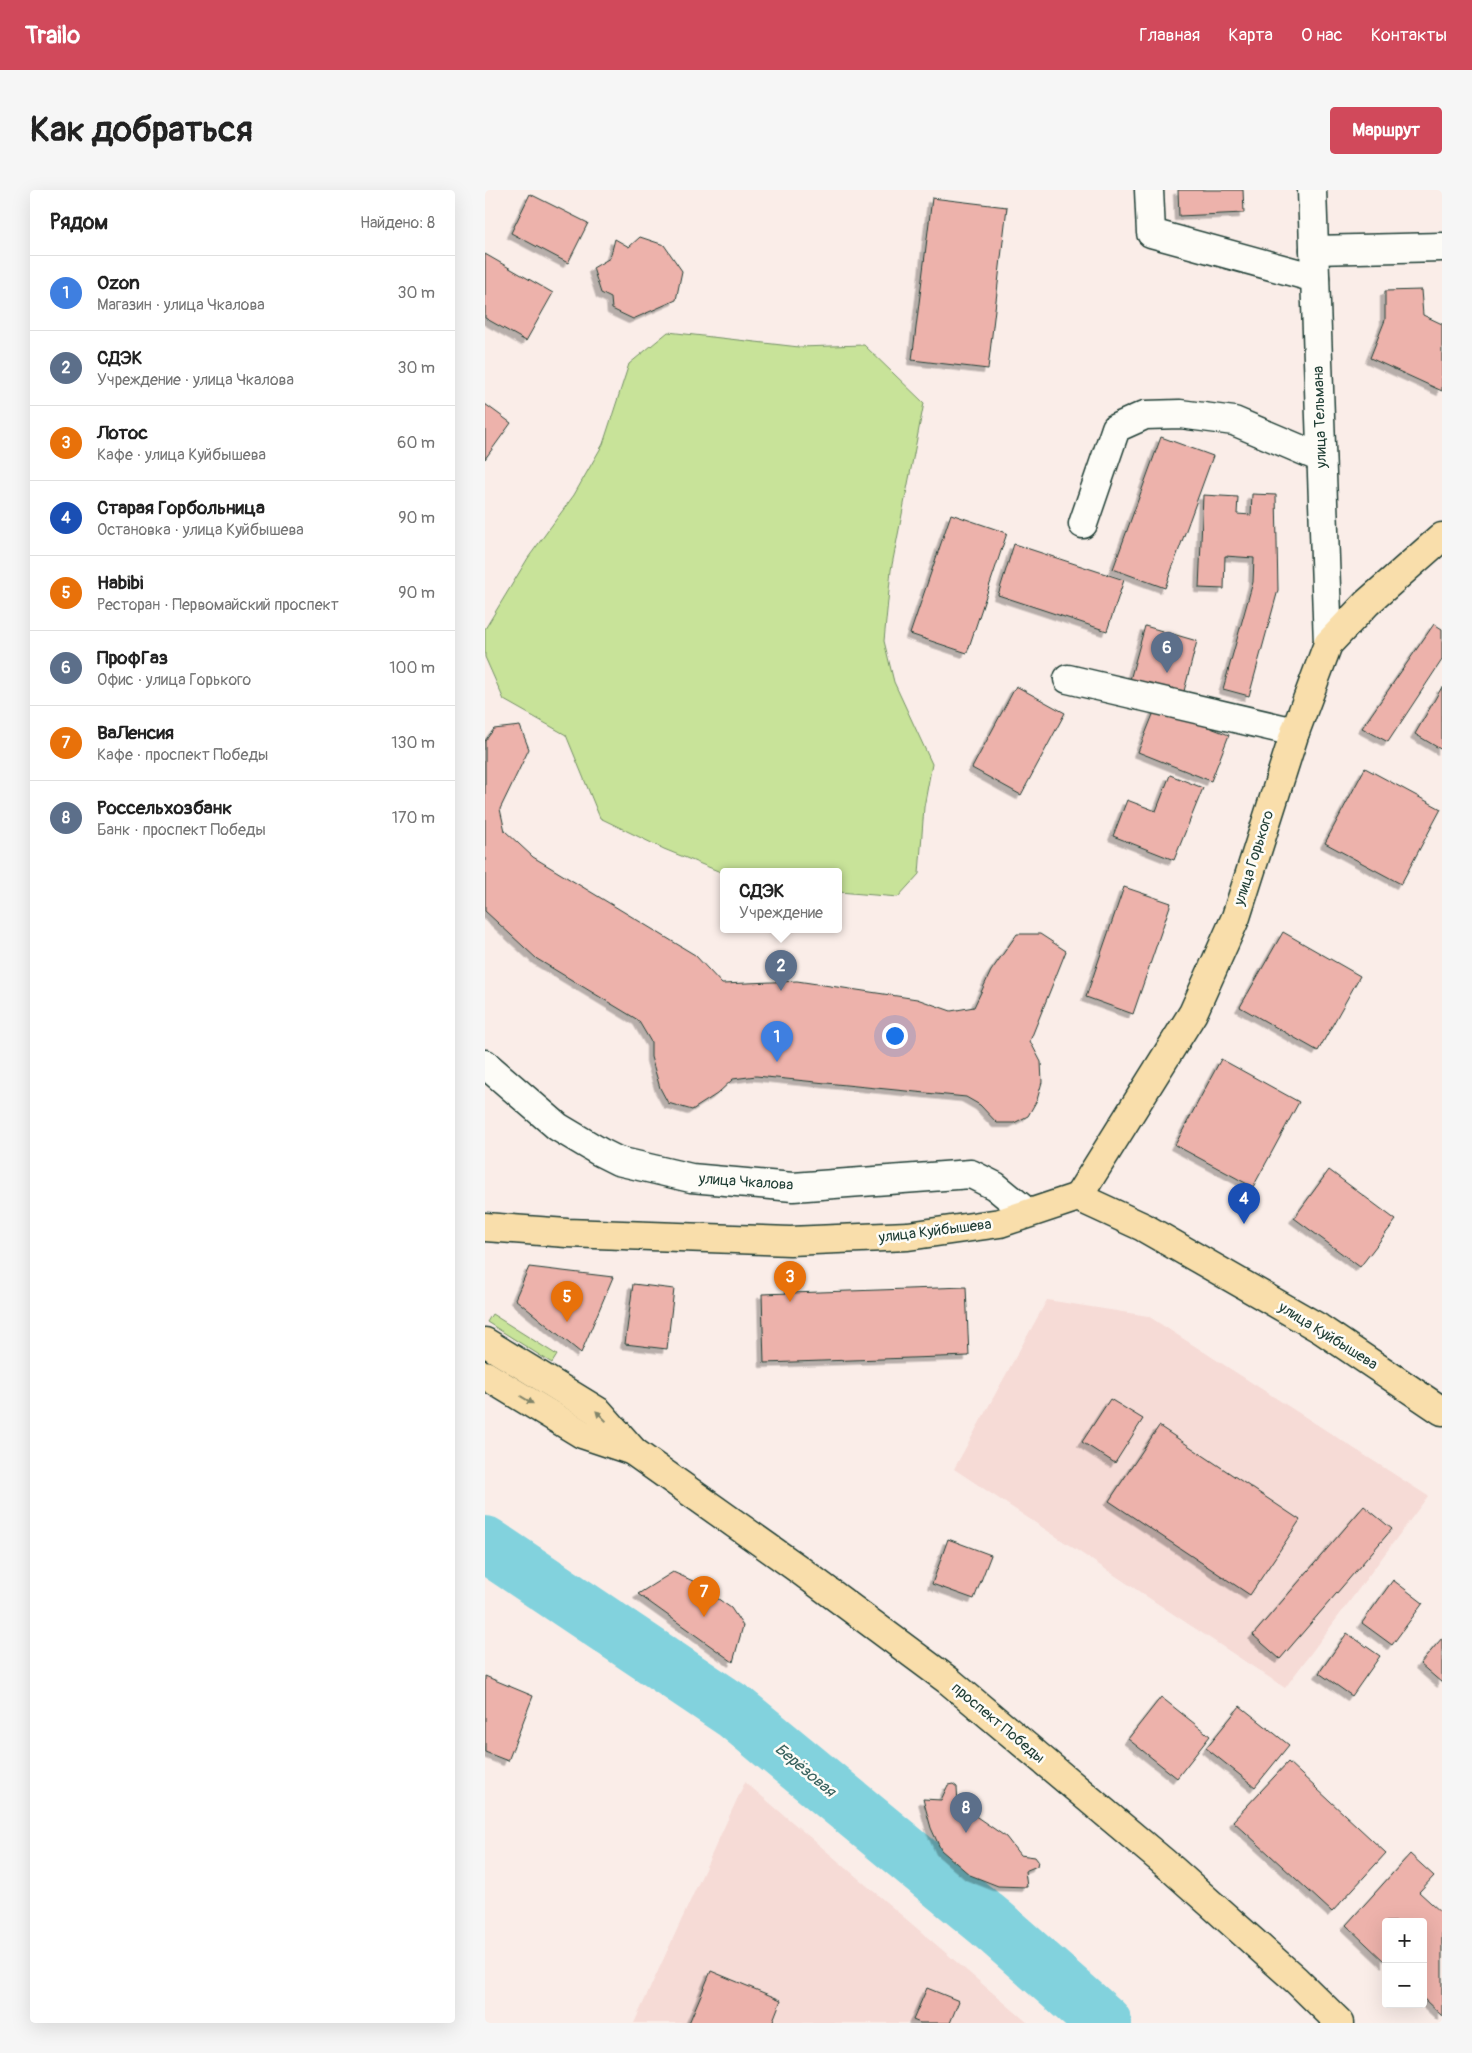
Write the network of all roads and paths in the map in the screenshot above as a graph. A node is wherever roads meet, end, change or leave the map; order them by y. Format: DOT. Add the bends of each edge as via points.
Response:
graph roads {
  1 [pos="1149,190"];
  2 [pos="1312,190"];
  3 [pos="1442,248"];
  4 [pos="1314,250"];
  5 [pos="1315,278"];
  6 [pos="1321,458"];
  7 [pos="1083,524"];
  8 [pos="1442,537"];
  9 [pos="1328,644"];
  10 [pos="1068,679"];
  11 [pos="1295,732"];
  12 [pos="485,1064"];
  13 [pos="1078,1196"];
  14 [pos="1028,1213"];
  15 [pos="485,1227"];
  16 [pos="485,1342"];
  17 [pos="485,1375"];
  18 [pos="1442,1411"];
  19 [pos="634,1452"];
  20 [pos="1340,2023"];
  1 -- 5 [label="street" via="1151,233"];
  2 -- 4 [label="street, улица Тельмана"];
  3 -- 4 [label="street"];
  4 -- 5 [label="street, улица Тельмана"];
  5 -- 6 [label="street, улица Тельмана"];
  6 -- 7 [label="street" via="1234,421 1180,414 1145,415 1116,428"];
  6 -- 9 [label="street, улица Тельмана"];
  8 -- 9 [label="main road, улица Горького"];
  9 -- 11 [label="main road, улица Горького"];
  10 -- 11 [label="street"];
  11 -- 13 [label="main road, улица Горького" via="1236,917 1193,1013"];
  12 -- 14 [label="street, улица Чкалова" via="558,1127 618,1161 691,1178 793,1187 971,1174 995,1186"];
  13 -- 14 [label="main road, улица Куйбышева"];
  13 -- 18 [label="main road, улица Куйбышева" via="1143,1227 1319,1328"];
  14 -- 15 [label="main road, улица Куйбышева" via="992,1225 908,1236 790,1242"];
  19 -- 16 [label="main road, one-way" via="599,1412"];
  17 -- 19 [label="main road, one-way" via="582,1434"];
  19 -- 20 [label="main road, проспект Победы" via="949,1682 1172,1869"];
}
